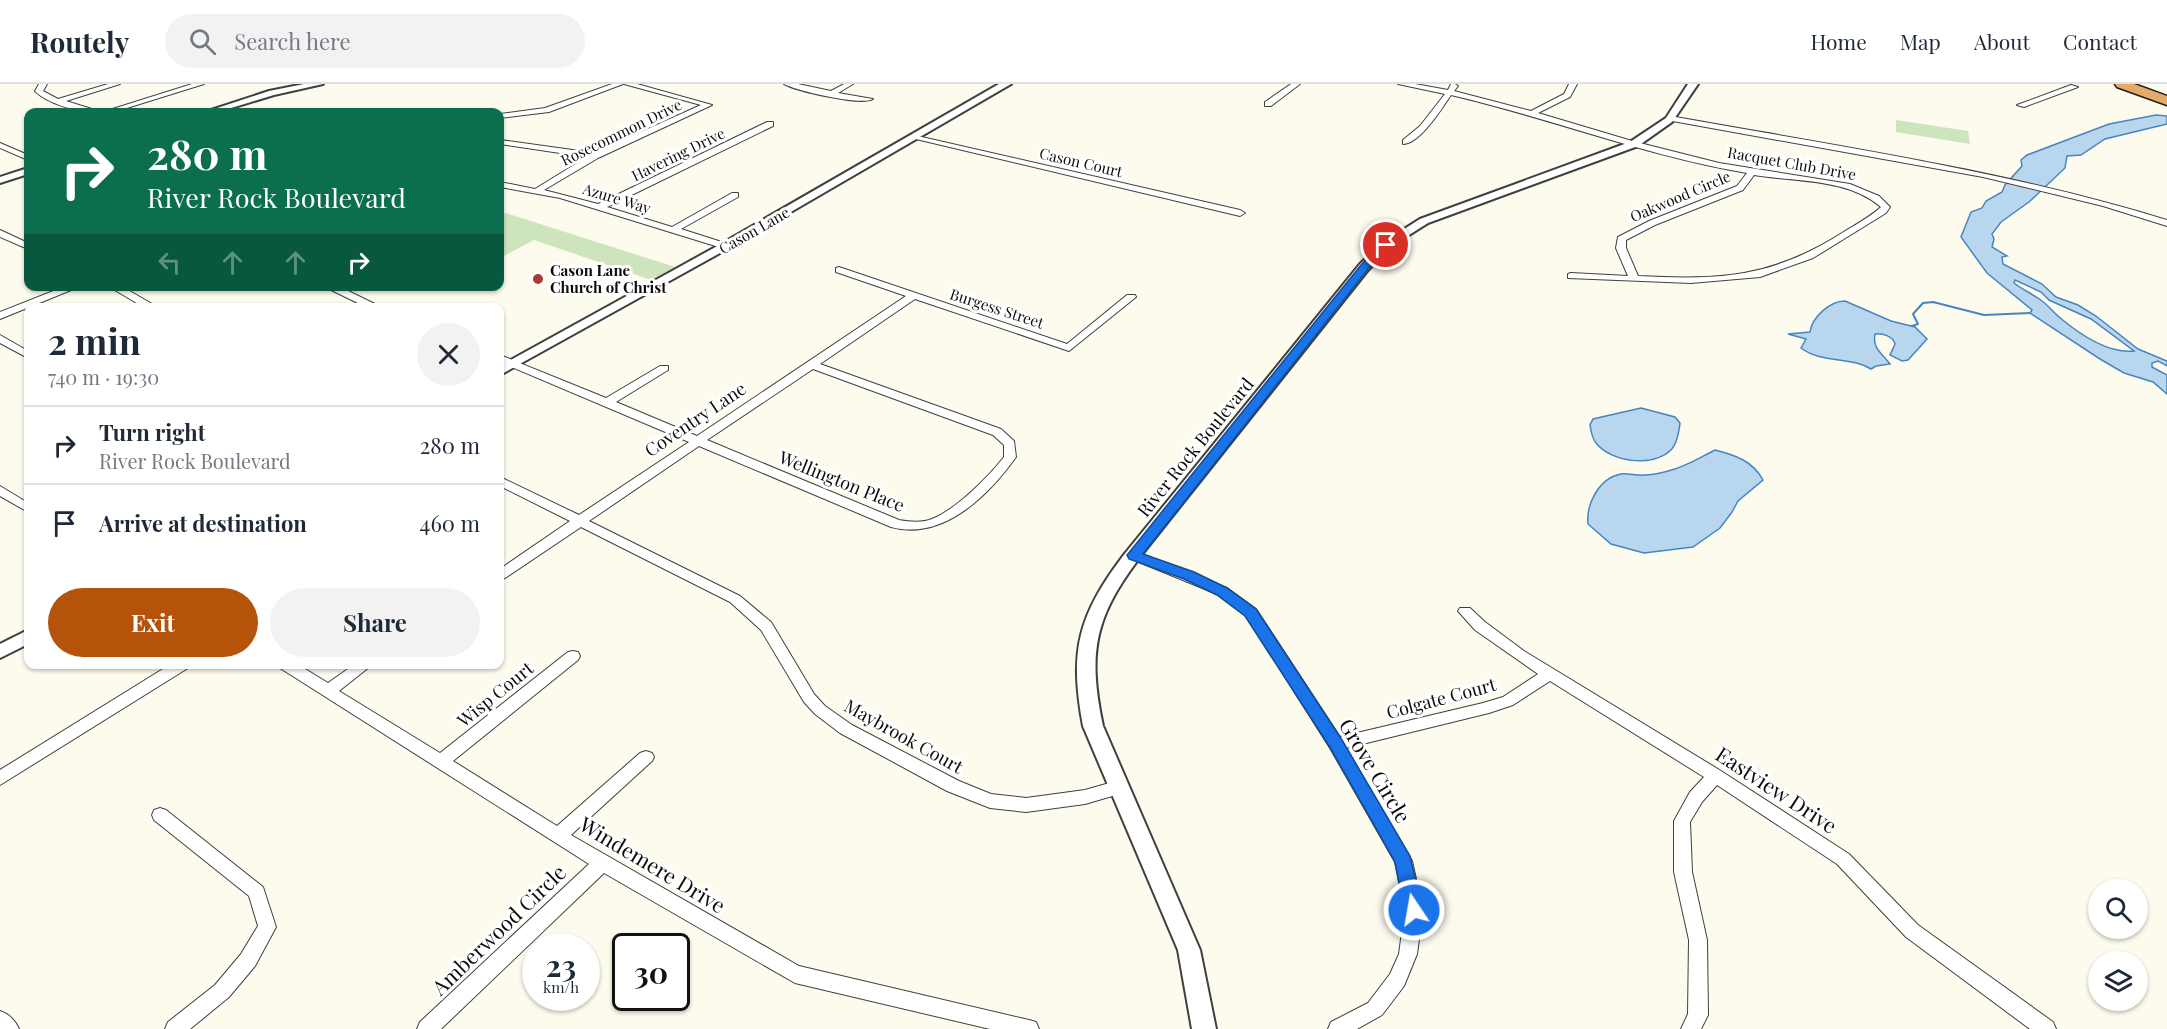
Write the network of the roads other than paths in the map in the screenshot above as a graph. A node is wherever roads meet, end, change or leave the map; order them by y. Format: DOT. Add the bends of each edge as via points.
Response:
graph roads {
  1 [pos="43,84"];
  2 [pos="116,84"];
  3 [pos="200,84"];
  4 [pos="318,84"];
  5 [pos="619,84"];
  6 [pos="628,84"];
  7 [pos="788,84"];
  8 [pos="849,84"];
  9 [pos="1006,84"];
  10 [pos="1296,84"];
  11 [pos="1402,84"];
  12 [pos="1573,84"];
  13 [pos="1693,84"];
  14 [pos="2122,84"];
  15 [pos="2148,84"];
  16 [pos="2074,87"];
  17 [pos="1452,88"];
  18 [pos="2167,91"];
  19 [pos="831,94"];
  20 [pos="869,99"];
  21 [pos="58,101"];
  22 [pos="2167,101"];
  23 [pos="1268,104"];
  24 [pos="2021,105"];
  25 [pos="80,108"];
  26 [pos="120,108"];
  27 [pos="223,108"];
  28 [pos="1534,112"];
  29 [pos="504,116"];
  30 [pos="1670,118"];
  31 [pos="770,124"];
  32 [pos="916,137"];
  33 [pos="1406,142"];
  34 [pos="504,143"];
  35 [pos="1634,144"];
  36 [pos="0,145"];
  37 [pos="24,156"];
  38 [pos="595,156"];
  39 [pos="24,172"];
  40 [pos="1752,172"];
  41 [pos="0,180"];
  42 [pos="504,186"];
  43 [pos="537,191"];
  44 [pos="735,195"];
  45 [pos="598,208"];
  46 [pos="1240,213"];
  47 [pos="2167,223"];
  48 [pos="673,230"];
  49 [pos="0,233"];
  50 [pos="24,244"];
  51 [pos="725,246"];
  52 [pos="839,270"];
  53 [pos="1571,276"];
  54 [pos="1633,277"];
  55 [pos="62,291"];
  56 [pos="122,291"];
  57 [pos="339,291"];
  58 [pos="913,296"];
  59 [pos="1131,297"];
  60 [pos="32,303"];
  61 [pos="145,303"];
  62 [pos="367,303"];
  63 [pos="24,306"];
  64 [pos="0,316"];
  65 [pos="0,339"];
  66 [pos="24,353"];
  67 [pos="504,360"];
  68 [pos="513,364"];
  69 [pos="811,364"];
  70 [pos="664,368"];
  71 [pos="504,369"];
  72 [pos="607,403"];
  73 [pos="697,441"];
  74 [pos="504,483"];
  75 [pos="0,490"];
  76 [pos="24,505"];
  77 [pos="579,521"];
  78 [pos="1134,555"];
  79 [pos="504,572"];
  80 [pos="1465,611"];
  81 [pos="24,638"];
  82 [pos="0,652"];
  83 [pos="573,656"];
  84 [pos="175,669"];
  85 [pos="293,669"];
  86 [pos="359,669"];
  87 [pos="1549,674"];
  88 [pos="328,691"];
  89 [pos="1336,744"];
  90 [pos="646,757"];
  91 [pos="441,762"];
  92 [pos="1715,776"];
  93 [pos="0,778"];
  94 [pos="1120,787"];
  95 [pos="160,815"];
  96 [pos="559,835"];
  97 [pos="602,863"];
  98 [pos="0,1020"];
  99 [pos="9,1029"];
  100 [pos="175,1029"];
  101 [pos="427,1029"];
  102 [pos="1029,1029"];
  103 [pos="1204,1029"];
  104 [pos="1338,1029"];
  105 [pos="1691,1029"];
  106 [pos="2046,1029"];
  1 -- 21 [label="street" via="39,91"];
  2 -- 21 [label="street"];
  3 -- 26 [label="street"];
  4 -- 27 [label="street"];
  5 -- 29 [label="street" via="559,108 528,116"];
  6 -- 38 [label="street, Rosecommon Drive" via="708,105"];
  7 -- 19 [label="street"];
  8 -- 19 [label="street"];
  9 -- 32 [label="street, Cason Lane"];
  10 -- 23 [label="street"];
  11 -- 17 [label="street, Racquet Club Drive"];
  12 -- 28 [label="street" via="1567,95"];
  13 -- 30 [label="street, River Rock Boulevard"];
  14 -- 22 [label="highway"];
  15 -- 18 [label="highway"];
  16 -- 24 [label="street"];
  17 -- 28 [label="street, Racquet Club Drive"];
  17 -- 33 [label="street" via="1423,128"];
  19 -- 20 [label="street"];
  21 -- 25 [label="street"];
  28 -- 35 [label="street, Racquet Club Drive"];
  30 -- 35 [label="street, River Rock Boulevard"];
  30 -- 47 [label="street" via="2051,189"];
  31 -- 45 [label="street, Havering Drive"];
  32 -- 46 [label="street, Cason Court"];
  32 -- 51 [label="street, Cason Lane"];
  34 -- 38 [label="street"];
  35 -- 40 [label="street, Racquet Club Drive"];
  35 -- 78 [label="street, River Rock Boulevard" via="1425,220 1386,245"];
  36 -- 37 [label="street"];
  38 -- 43 [label="street, Rosecommon Drive"];
  39 -- 41 [label="street"];
  40 -- 54 [label="street, Oakwood Circle" via="1740,188 1621,239"];
  40 -- 54 [label="street, Racquet Club Drive" via="1848,187 1877,198 1886,207 1822,250 1768,271 1713,279"];
  42 -- 43 [label="street, Azure Way"];
  43 -- 45 [label="street, Azure Way"];
  44 -- 48 [label="street"];
  45 -- 48 [label="street, Azure Way"];
  48 -- 51 [label="street, Azure Way"];
  49 -- 50 [label="street"];
  51 -- 68 [label="street, Cason Lane"];
  52 -- 58 [label="street, Burgess Street"];
  53 -- 54 [label="street, Racquet Club Drive"];
  55 -- 60 [label="street"];
  56 -- 61 [label="street"];
  57 -- 62 [label="street"];
  58 -- 59 [label="street, Burgess Street" via="1069,348"];
  58 -- 69 [label="street, Coventry Lane"];
  63 -- 64 [label="street"];
  65 -- 66 [label="street"];
  67 -- 68 [label="street, Wellington Place"];
  68 -- 71 [label="street, Cason Lane"];
  68 -- 72 [label="street, Wellington Place"];
  69 -- 73 [label="street, Coventry Lane"];
  69 -- 73 [label="street, Wellington Place" via="997,432 1010,444 1010,457 946,517 910,527 884,521"];
  70 -- 72 [label="street"];
  72 -- 73 [label="street, Wellington Place"];
  73 -- 77 [label="street, Coventry Lane"];
  74 -- 77 [label="street, Maybrook Court"];
  75 -- 76 [label="street"];
  77 -- 79 [label="street, Coventry Lane"];
  77 -- 94 [label="street, Maybrook Court" via="735,598 766,626 820,710 846,729 953,786 990,801 1026,805 1085,797"];
  78 -- 89 [label="street, Grove Circle" via="1222,591 1251,612"];
  78 -- 94 [label="street, River Rock Boulevard" via="1101,601 1086,650 1086,692 1093,726"];
  80 -- 87 [label="street, Eastview Drive"];
  81 -- 82 [label="street"];
  83 -- 91 [label="street, Wisp Court"];
  84 -- 93 [label="street"];
  85 -- 88 [label="street, Windemere Drive"];
  86 -- 88 [label="street"];
  87 -- 89 [label="street, Colgate Court" via="1508,701 1484,709"];
  87 -- 92 [label="street, Eastview Drive"];
  88 -- 91 [label="street, Windemere Drive"];
  89 -- 104 [label="street, Grove Circle" via="1403,861 1414,910 1408,954 1397,980 1375,1009"];
  90 -- 96 [label="street"];
  91 -- 96 [label="street, Windemere Drive"];
  92 -- 105 [label="street" via="1682,821 1683,873 1698,940 1698,1015"];
  92 -- 106 [label="street, Eastview Drive" via="1843,859 1912,931"];
  94 -- 103 [label="street, River Rock Boulevard" via="1189,950"];
  95 -- 100 [label="street" via="257,892 267,927 248,960 222,992"];
  96 -- 97 [label="street, Windemere Drive"];
  97 -- 101 [label="street, Amberwood Circle"];
  97 -- 102 [label="street, Windemere Drive" via="795,974"];
  98 -- 99 [label="street"];
}
